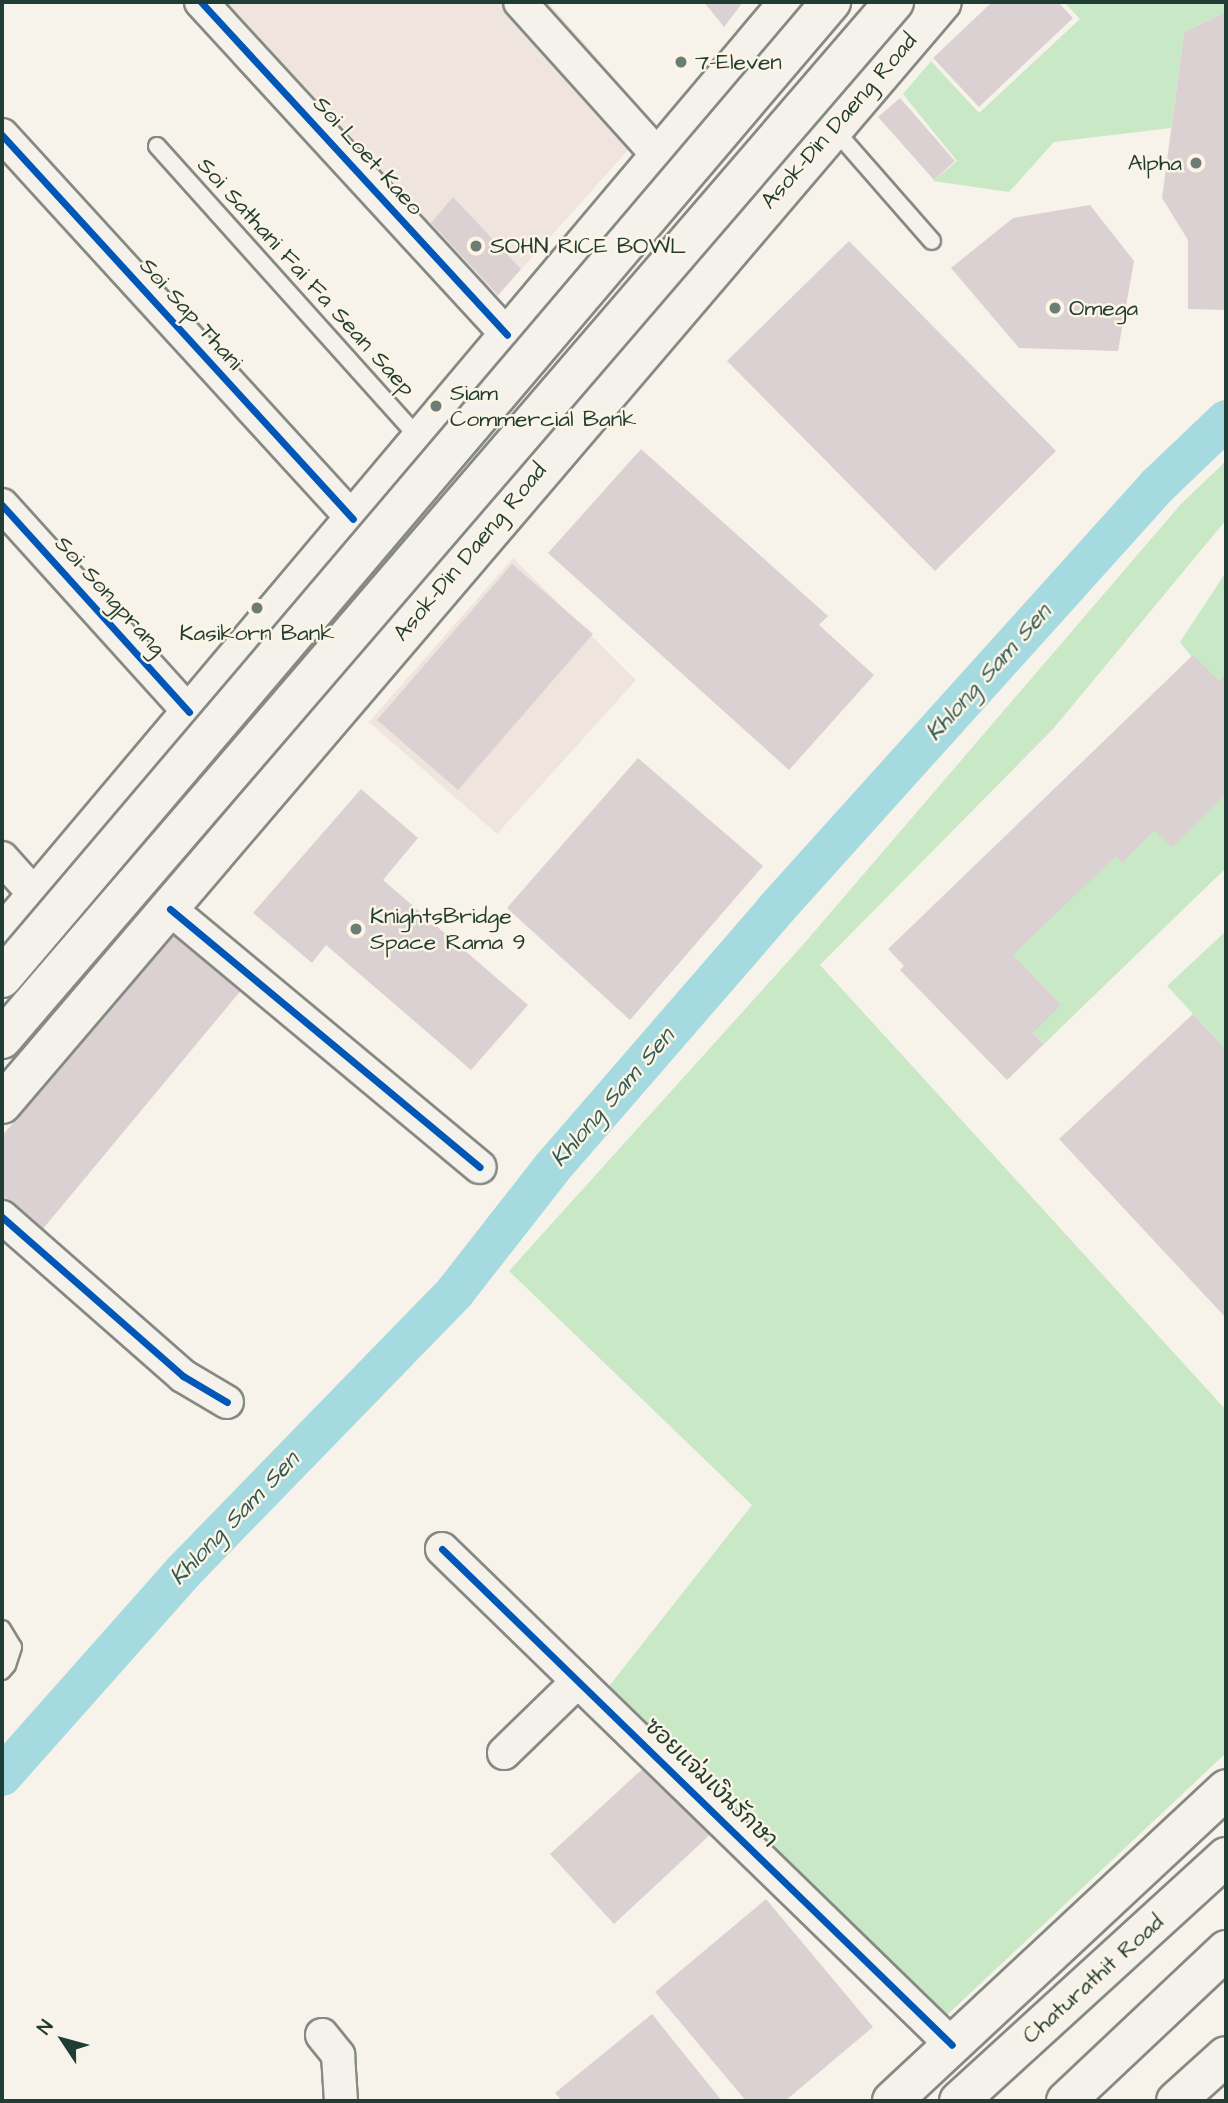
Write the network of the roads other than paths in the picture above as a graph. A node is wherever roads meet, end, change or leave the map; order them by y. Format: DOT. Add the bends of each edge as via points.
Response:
graph roads {
  1 [pos="520,2"];
  2 [pos="789,2"];
  3 [pos="831,2"];
  4 [pos="894,2"];
  5 [pos="942,2"];
  6 [pos="210,5"];
  7 [pos="833,128"];
  8 [pos="2,135"];
  9 [pos="157,146"];
  10 [pos="658,155"];
  11 [pos="932,241"];
  12 [pos="570,261"];
  13 [pos="506,335"];
  14 [pos="654,337"];
  15 [pos="415,446"];
  16 [pos="2,505"];
  17 [pos="352,519"];
  18 [pos="490,528"];
  19 [pos="189,712"];
  20 [pos="2,858"];
  21 [pos="36,895"];
  22 [pos="170,909"];
  23 [pos="2,936"];
  24 [pos="2,978"];
  25 [pos="2,1040"];
  26 [pos="2,1104"];
  27 [pos="480,1167"];
  28 [pos="2,1217"];
  29 [pos="227,1402"];
  30 [pos="442,1549"];
  31 [pos="2,1629"];
  32 [pos="2,1671"];
  33 [pos="578,1681"];
  34 [pos="504,1753"];
  35 [pos="1226,1789"];
  36 [pos="1226,1857"];
  37 [pos="1226,1950"];
  38 [pos="322,2035"];
  39 [pos="953,2045"];
  40 [pos="1226,2056"];
  41 [pos="341,2101"];
  42 [pos="892,2101"];
  43 [pos="959,2101"];
  44 [pos="1066,2101"];
  45 [pos="1176,2101"];
  1 -- 10 [label="street"];
  2 -- 10 [label="main road"];
  3 -- 24 [label="main road, bridge"];
  4 -- 25 [label="main road, Asok-Din Daeng Road, bridge"];
  5 -- 7 [label="main road, Asok-Din Daeng Road"];
  6 -- 13 [label="street, Soi Loet Kaeo"];
  7 -- 11 [label="lane"];
  7 -- 14 [label="main road, Asok-Din Daeng Road"];
  8 -- 17 [label="street, Soi Sap Thani"];
  9 -- 15 [label="lane, Soi Sathani Fai Fa Sean Saep"];
  10 -- 12 [label="main road"];
  12 -- 13 [label="main road"];
  12 -- 14 [label="main road"];
  13 -- 15 [label="main road"];
  14 -- 18 [label="main road, Asok-Din Daeng Road"];
  15 -- 17 [label="main road"];
  15 -- 18 [label="main road"];
  16 -- 19 [label="street, Soi Songprang"];
  17 -- 19 [label="main road"];
  18 -- 22 [label="main road, Asok-Din Daeng Road"];
  19 -- 21 [label="main road"];
  20 -- 21 [label="street"];
  21 -- 23 [label="main road"];
  22 -- 26 [label="main road, Asok-Din Daeng Road"];
  22 -- 27 [label="street"];
  28 -- 29 [label="street" via="183,1376"];
  30 -- 33 [label="street, ซอยแจ่มเงินรักษา"];
  31 -- 32 [label="lane" via="13,1647"];
  33 -- 34 [label="street"];
  33 -- 39 [label="street, ซอยแจ่มเงินรักษา"];
  35 -- 39 [label="main road"];
  36 -- 43 [label="main road, Chaturathit Road"];
  37 -- 44 [label="main road"];
  38 -- 41 [label="street" via="338,2055"];
  39 -- 42 [label="main road"];
  40 -- 45 [label="main road"];
}
